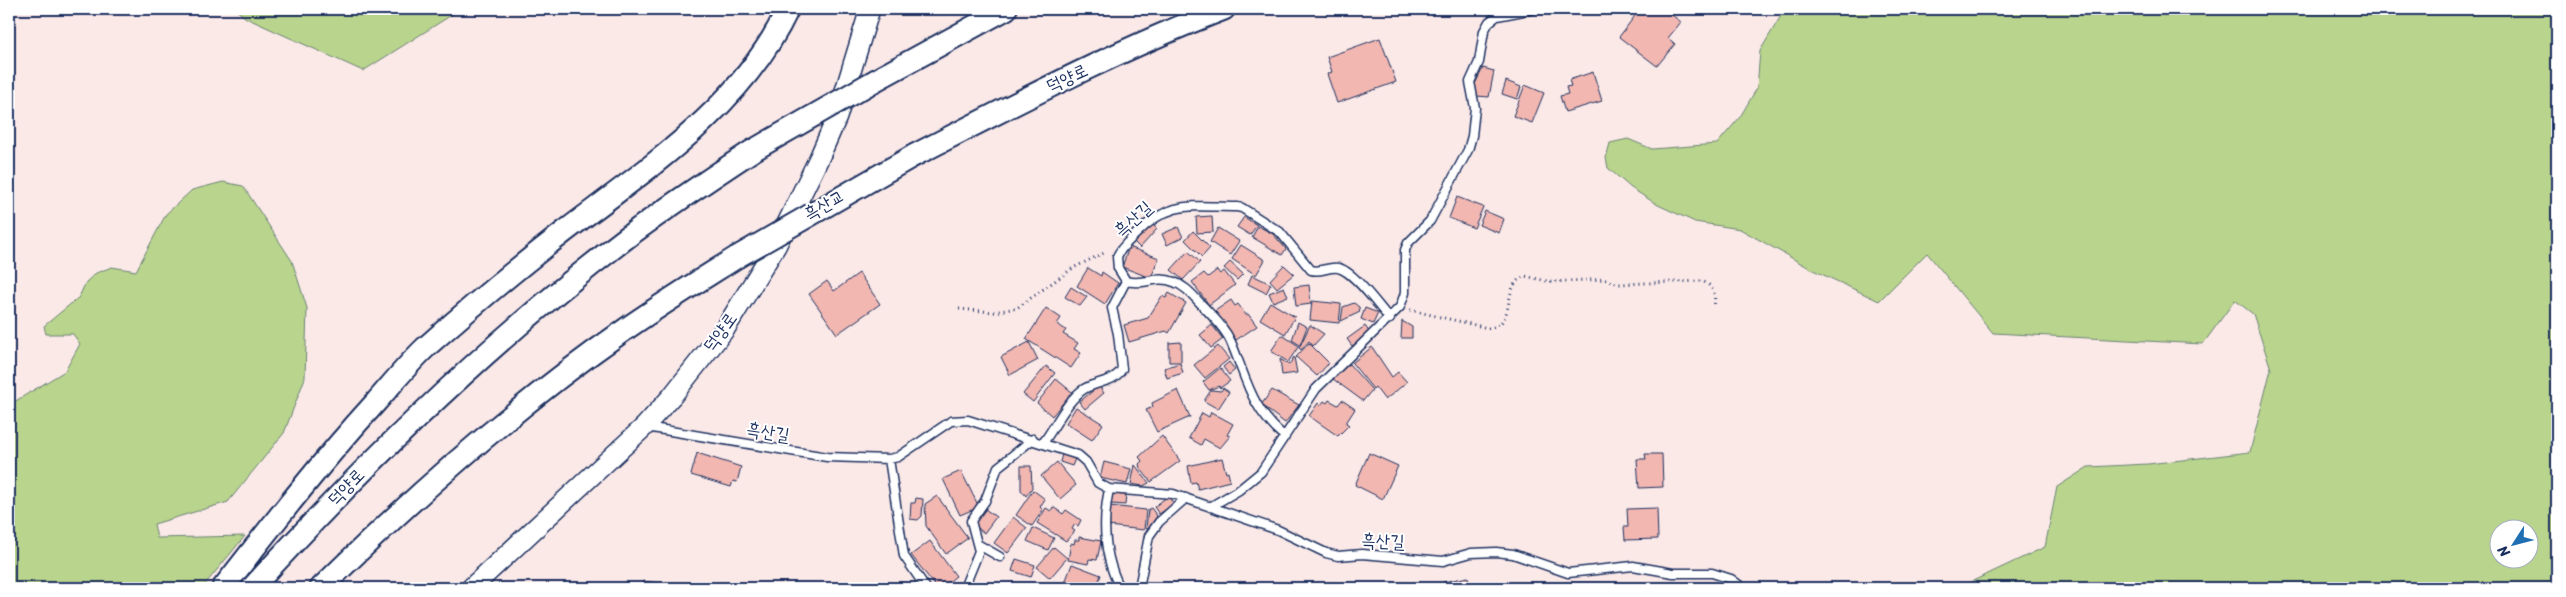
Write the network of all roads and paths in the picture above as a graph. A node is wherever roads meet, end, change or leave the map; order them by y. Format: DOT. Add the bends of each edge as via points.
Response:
graph roads {
  1 [pos="788,9"];
  2 [pos="870,9"];
  3 [pos="1006,9"];
  4 [pos="1224,9"];
  5 [pos="1534,9"];
  6 [pos="913,156"];
  7 [pos="1126,245"];
  8 [pos="1126,281"];
  9 [pos="1714,306"];
  10 [pos="1400,307"];
  11 [pos="959,309"];
  12 [pos="1390,319"];
  13 [pos="644,427"];
  14 [pos="1285,437"];
  15 [pos="1033,439"];
  16 [pos="1043,443"];
  17 [pos="889,459"];
  18 [pos="1109,490"];
  19 [pos="1186,498"];
  20 [pos="1210,507"];
  21 [pos="979,545"];
  22 [pos="1000,557"];
  23 [pos="223,588"];
  24 [pos="252,588"];
  25 [pos="321,588"];
  26 [pos="471,588"];
  27 [pos="926,588"];
  28 [pos="964,588"];
  29 [pos="1120,588"];
  30 [pos="1139,588"];
  31 [pos="1743,588"];
  1 -- 23 [label="main road" via="757,62 722,104 680,142 496,284 423,350 308,480"];
  2 -- 13 [label="street, 덕양로" via="837,116 776,246 725,329"];
  3 -- 24 [label="main road, 덕양로, bridge" via="752,151 631,234 527,319 385,447"];
  4 -- 6 [label="main road, 덕양로" via="1176,27 1043,89"];
  5 -- 10 [label="lane" via="1496,16 1484,31 1480,62 1470,82 1474,108 1468,150 1430,221 1408,243"];
  6 -- 25 [label="main road, 흑산교, bridge" via="736,257 623,331 555,382 430,485"];
  7 -- 8 [label="lane, 흑산길" via="1117,257 1118,268"];
  7 -- 11 [label="path" via="1073,268 1017,308 994,312"];
  7 -- 12 [label="lane, 흑산길" via="1150,220 1172,208 1236,207 1274,227 1312,270 1336,267 1346,272"];
  8 -- 14 [label="lane" via="1144,284 1155,279 1166,280 1179,284 1193,295 1228,336 1260,412"];
  8 -- 16 [label="lane" via="1112,308 1122,369 1116,377 1094,383 1078,395"];
  9 -- 10 [label="path" via="1712,289 1702,281 1619,284 1604,279 1551,282 1525,276 1514,286 1507,314 1496,327 1488,328"];
  10 -- 12 [label="lane"];
  12 -- 14 [label="lane" via="1316,389"];
  13 -- 17 [label="lane, 흑산길" via="827,457"];
  13 -- 26 [label="street, 덕양로"];
  14 -- 20 [label="lane" via="1261,472"];
  15 -- 16 [label="lane, 흑산길"];
  15 -- 17 [label="lane, 흑산길" via="960,419 942,426 898,457"];
  15 -- 21 [label="lane" via="998,467 985,501 971,520"];
  16 -- 18 [label="lane, 흑산길" via="1082,458 1098,483"];
  17 -- 27 [label="lane" via="904,556"];
  18 -- 19 [label="lane, 흑산길" via="1162,491"];
  18 -- 29 [label="lane" via="1104,522 1110,565"];
  19 -- 20 [label="lane, 흑산길"];
  19 -- 30 [label="lane" via="1159,522 1149,536"];
  20 -- 31 [label="lane, 흑산길" via="1278,530 1326,554 1338,556 1362,554 1442,561 1470,553 1496,552 1513,554 1568,572 1633,566 1673,573 1712,573"];
  21 -- 22 [label="lane"];
  21 -- 28 [label="lane" via="977,559"];
}
